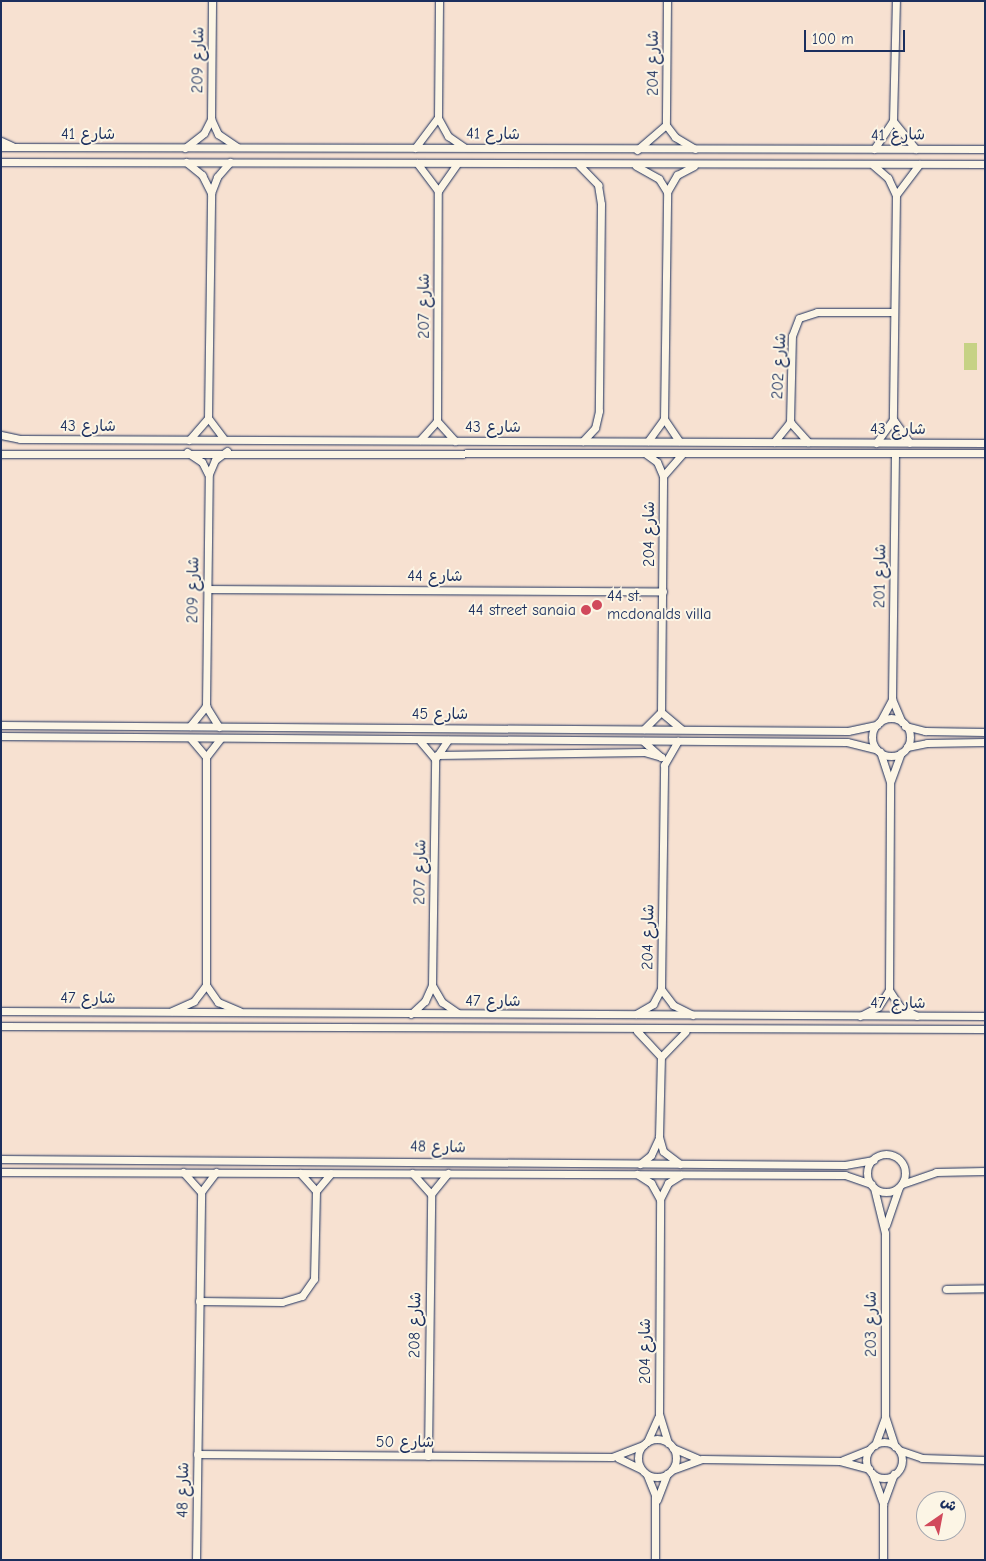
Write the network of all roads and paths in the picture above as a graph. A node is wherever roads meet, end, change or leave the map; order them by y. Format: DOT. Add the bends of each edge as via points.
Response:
graph roads {
  1 [pos="212,1"];
  2 [pos="439,1"];
  3 [pos="668,1"];
  4 [pos="896,1"];
  5 [pos="438,118"];
  6 [pos="210,119"];
  7 [pos="893,121"];
  8 [pos="666,125"];
  9 [pos="1,141"];
  10 [pos="1,147"];
  11 [pos="15,147"];
  12 [pos="464,147"];
  13 [pos="185,148"];
  14 [pos="238,148"];
  15 [pos="415,148"];
  16 [pos="916,149"];
  17 [pos="985,149"];
  18 [pos="637,150"];
  19 [pos="698,150"];
  20 [pos="874,150"];
  21 [pos="186,162"];
  22 [pos="230,162"];
  23 [pos="2,163"];
  24 [pos="417,163"];
  25 [pos="457,164"];
  26 [pos="579,164"];
  27 [pos="919,164"];
  28 [pos="985,164"];
  29 [pos="632,165"];
  30 [pos="696,165"];
  31 [pos="873,165"];
  32 [pos="438,191"];
  33 [pos="667,192"];
  34 [pos="211,194"];
  35 [pos="896,195"];
  36 [pos="894,312"];
  37 [pos="208,418"];
  38 [pos="664,419"];
  39 [pos="893,420"];
  40 [pos="437,421"];
  41 [pos="790,422"];
  42 [pos="1,435"];
  43 [pos="189,440"];
  44 [pos="226,440"];
  45 [pos="420,441"];
  46 [pos="455,441"];
  47 [pos="583,441"];
  48 [pos="648,442"];
  49 [pos="680,442"];
  50 [pos="774,442"];
  51 [pos="808,442"];
  52 [pos="875,443"];
  53 [pos="910,443"];
  54 [pos="985,444"];
  55 [pos="184,451"];
  56 [pos="227,451"];
  57 [pos="644,453"];
  58 [pos="683,453"];
  59 [pos="895,453"];
  60 [pos="985,453"];
  61 [pos="1,454"];
  62 [pos="208,474"];
  63 [pos="664,476"];
  64 [pos="207,589"];
  65 [pos="662,591"];
  66 [pos="892,699"];
  67 [pos="206,706"];
  68 [pos="661,712"];
  69 [pos="879,723"];
  70 [pos="904,724"];
  71 [pos="1,725"];
  72 [pos="190,726"];
  73 [pos="219,727"];
  74 [pos="644,730"];
  75 [pos="683,730"];
  76 [pos="985,732"];
  77 [pos="1,736"];
  78 [pos="190,738"];
  79 [pos="220,739"];
  80 [pos="448,740"];
  81 [pos="420,741"];
  82 [pos="643,741"];
  83 [pos="678,741"];
  84 [pos="985,742"];
  85 [pos="878,750"];
  86 [pos="904,750"];
  87 [pos="206,757"];
  88 [pos="436,757"];
  89 [pos="662,761"];
  90 [pos="890,782"];
  91 [pos="206,985"];
  92 [pos="432,985"];
  93 [pos="661,989"];
  94 [pos="889,990"];
  95 [pos="1,1006"];
  96 [pos="1,1011"];
  97 [pos="14,1011"];
  98 [pos="169,1012"];
  99 [pos="242,1012"];
  100 [pos="411,1014"];
  101 [pos="459,1014"];
  102 [pos="632,1015"];
  103 [pos="695,1016"];
  104 [pos="985,1016"];
  105 [pos="859,1017"];
  106 [pos="920,1018"];
  107 [pos="1,1026"];
  108 [pos="985,1029"];
  109 [pos="637,1030"];
  110 [pos="687,1031"];
  111 [pos="661,1057"];
  112 [pos="659,1137"];
  113 [pos="1,1159"];
  114 [pos="874,1160"];
  115 [pos="640,1164"];
  116 [pos="680,1164"];
  117 [pos="985,1171"];
  118 [pos="1,1172"];
  119 [pos="183,1172"];
  120 [pos="216,1172"];
  121 [pos="300,1173"];
  122 [pos="331,1173"];
  123 [pos="412,1173"];
  124 [pos="448,1173"];
  125 [pos="636,1174"];
  126 [pos="682,1174"];
  127 [pos="873,1186"];
  128 [pos="900,1186"];
  129 [pos="316,1191"];
  130 [pos="201,1192"];
  131 [pos="431,1194"];
  132 [pos="660,1199"];
  133 [pos="885,1233"];
  134 [pos="985,1288"];
  135 [pos="946,1289"];
  136 [pos="199,1301"];
  137 [pos="659,1414"];
  138 [pos="885,1416"];
  139 [pos="645,1444"];
  140 [pos="671,1446"];
  141 [pos="872,1447"];
  142 [pos="897,1448"];
  143 [pos="197,1454"];
  144 [pos="428,1456"];
  145 [pos="612,1457"];
  146 [pos="702,1460"];
  147 [pos="840,1460"];
  148 [pos="985,1460"];
  149 [pos="644,1471"];
  150 [pos="870,1471"];
  151 [pos="670,1472"];
  152 [pos="894,1474"];
  153 [pos="656,1503"];
  154 [pos="884,1504"];
  155 [pos="196,1560"];
  156 [pos="656,1560"];
  157 [pos="883,1560"];
  1 -- 6 [label="street, شارع 209"];
  2 -- 5 [label="street"];
  3 -- 8 [label="street, شارع 204"];
  4 -- 7 [label="street"];
  5 -- 12 [label="street" via="448,136"];
  5 -- 15 [label="street"];
  6 -- 13 [label="street" via="204,133"];
  6 -- 14 [label="street" via="218,134"];
  7 -- 16 [label="street"];
  7 -- 20 [label="street"];
  8 -- 18 [label="street"];
  8 -- 19 [label="street" via="675,137"];
  9 -- 11 [label="street"];
  10 -- 11 [label="street, شارع 41"];
  11 -- 13 [label="street, شارع 41"];
  12 -- 15 [label="street, شارع 41"];
  12 -- 18 [label="street, شارع 41"];
  13 -- 14 [label="street, شارع 41"];
  14 -- 15 [label="street, شارع 41"];
  16 -- 17 [label="street, شارع 41"];
  16 -- 20 [label="street, شارع 41"];
  18 -- 19 [label="street, شارع 41"];
  19 -- 20 [label="street, شارع 41"];
  21 -- 22 [label="street, شارع 41"];
  21 -- 23 [label="street, شارع 41"];
  21 -- 34 [label="street" via="202,176"];
  22 -- 24 [label="street, شارع 41"];
  22 -- 34 [label="street" via="217,176"];
  24 -- 25 [label="street, شارع 41"];
  24 -- 32 [label="street"];
  25 -- 26 [label="street, شارع 41"];
  25 -- 32 [label="street"];
  26 -- 29 [label="street, شارع 41"];
  26 -- 47 [label="street" via="598,185 601,204 600,411 595,428"];
  27 -- 28 [label="street, شارع 41"];
  27 -- 31 [label="street, شارع 41"];
  27 -- 35 [label="street"];
  29 -- 30 [label="street, شارع 41"];
  29 -- 33 [label="street" via="653,174"];
  30 -- 31 [label="street, شارع 41"];
  30 -- 33 [label="street" via="677,174"];
  31 -- 35 [label="street" via="888,178"];
  32 -- 40 [label="street, شارع 207"];
  33 -- 38 [label="street"];
  34 -- 37 [label="street"];
  35 -- 36 [label="street"];
  36 -- 39 [label="street"];
  36 -- 41 [label="street, شارع 202" via="817,312 799,318 792,336"];
  37 -- 43 [label="street"];
  37 -- 44 [label="street" via="214,431"];
  38 -- 48 [label="street"];
  38 -- 49 [label="street"];
  39 -- 52 [label="street"];
  39 -- 53 [label="street"];
  40 -- 45 [label="street"];
  40 -- 46 [label="street"];
  41 -- 50 [label="street, شارع 202"];
  41 -- 51 [label="street, شارع 202"];
  42 -- 43 [label="street, شارع 43" via="20,440"];
  43 -- 44 [label="street, شارع 43"];
  44 -- 45 [label="street, شارع 43"];
  45 -- 46 [label="street, شارع 43"];
  46 -- 47 [label="street, شارع 43"];
  47 -- 48 [label="street, شارع 43"];
  48 -- 49 [label="street, شارع 43"];
  49 -- 50 [label="street, شارع 43"];
  50 -- 51 [label="street, شارع 43"];
  51 -- 52 [label="street, شارع 43"];
  52 -- 53 [label="street, شارع 43"];
  53 -- 54 [label="street, شارع 43"];
  55 -- 56 [label="street, شارع 43"];
  55 -- 61 [label="street, شارع 43"];
  55 -- 62 [label="street" via="197,457"];
  56 -- 57 [label="street, شارع 43"];
  56 -- 62 [label="street" via="215,460"];
  57 -- 58 [label="street, شارع 43"];
  57 -- 63 [label="street" via="657,462"];
  58 -- 59 [label="street, شارع 43"];
  58 -- 63 [label="street"];
  59 -- 60 [label="street, شارع 43"];
  59 -- 66 [label="street, شارع 201"];
  62 -- 64 [label="street, شارع 209"];
  63 -- 65 [label="street, شارع 204"];
  64 -- 65 [label="street, شارع 44"];
  64 -- 67 [label="street, شارع 209"];
  65 -- 68 [label="street, شارع 204"];
  66 -- 69 [label="street, شارع 201"];
  66 -- 70 [label="street, شارع 201"];
  67 -- 72 [label="street"];
  67 -- 73 [label="street"];
  68 -- 74 [label="street"];
  68 -- 75 [label="street"];
  69 -- 70 [label="street" via="894,719"];
  69 -- 75 [label="street, شارع 45" via="858,731"];
  69 -- 85 [label="street" via="872,736"];
  70 -- 76 [label="street" via="925,731"];
  70 -- 86 [label="street"];
  71 -- 72 [label="street, شارع 45"];
  72 -- 73 [label="street, شارع 45"];
  73 -- 74 [label="street, شارع 45"];
  74 -- 75 [label="street, شارع 45"];
  77 -- 78 [label="street, شارع 45"];
  78 -- 79 [label="street, شارع 45"];
  78 -- 87 [label="street"];
  79 -- 81 [label="street, شارع 45"];
  79 -- 87 [label="street"];
  80 -- 81 [label="street, شارع 45"];
  80 -- 82 [label="street, شارع 45"];
  80 -- 88 [label="street"];
  81 -- 88 [label="street"];
  82 -- 83 [label="street, شارع 45"];
  82 -- 89 [label="street"];
  83 -- 85 [label="street, شارع 45" via="847,742"];
  83 -- 89 [label="street, شارع 204"];
  84 -- 86 [label="street" via="926,742"];
  85 -- 86 [label="street"];
  85 -- 90 [label="street"];
  86 -- 90 [label="street"];
  87 -- 91 [label="street"];
  88 -- 89 [label="street" via="644,752"];
  88 -- 92 [label="street, شارع 207"];
  89 -- 93 [label="street, شارع 204"];
  90 -- 94 [label="street"];
  91 -- 98 [label="street" via="194,1001"];
  91 -- 99 [label="street" via="218,1002"];
  92 -- 100 [label="street, شارع 207" via="425,1001"];
  92 -- 101 [label="street" via="442,1002"];
  93 -- 102 [label="street, شارع 204" via="653,1004"];
  93 -- 103 [label="street, شارع 204" via="673,1006"];
  94 -- 105 [label="street" via="878,1007"];
  94 -- 106 [label="street" via="900,1006"];
  95 -- 97 [label="street"];
  96 -- 97 [label="street, شارع 47"];
  97 -- 98 [label="street, شارع 47"];
  98 -- 99 [label="street, شارع 47"];
  99 -- 100 [label="street, شارع 47"];
  100 -- 101 [label="street, شارع 47"];
  101 -- 102 [label="street, شارع 47"];
  102 -- 103 [label="street, شارع 47"];
  103 -- 105 [label="street, شارع 47"];
  104 -- 106 [label="street, شارع 47"];
  105 -- 106 [label="street, شارع 47"];
  107 -- 109 [label="street, شارع 47"];
  108 -- 110 [label="street, شارع 47"];
  109 -- 110 [label="street, شارع 47"];
  109 -- 111 [label="street"];
  110 -- 111 [label="street" via="671,1042"];
  111 -- 112 [label="street"];
  112 -- 115 [label="street" via="655,1149"];
  112 -- 116 [label="street" via="663,1151"];
  113 -- 115 [label="street, شارع 48"];
  114 -- 116 [label="street, شارع 48" via="845,1165"];
  114 -- 127 [label="street" via="868,1171"];
  114 -- 128 [label="street" via="886,1155 899,1160 905,1171"];
  115 -- 116 [label="street, شارع 48"];
  117 -- 128 [label="street" via="936,1172"];
  118 -- 119 [label="street, شارع 48"];
  119 -- 120 [label="street, شارع 48"];
  119 -- 130 [label="street"];
  120 -- 121 [label="street, شارع 48"];
  120 -- 130 [label="street"];
  121 -- 122 [label="street, شارع 48"];
  121 -- 129 [label="street"];
  122 -- 123 [label="street, شارع 48"];
  122 -- 129 [label="street"];
  123 -- 124 [label="street, شارع 48"];
  123 -- 131 [label="street"];
  124 -- 125 [label="street, شارع 48"];
  124 -- 131 [label="street"];
  125 -- 126 [label="street, شارع 48"];
  125 -- 132 [label="street" via="651,1184"];
  126 -- 127 [label="street, شارع 48" via="845,1175"];
  126 -- 132 [label="street" via="668,1183"];
  127 -- 128 [label="street" via="886,1192"];
  127 -- 133 [label="street, شارع 203"];
  128 -- 133 [label="street, شارع 203"];
  129 -- 136 [label="street" via="314,1279 302,1296 282,1302"];
  130 -- 136 [label="street, شارع 48"];
  131 -- 144 [label="street, شارع 208"];
  132 -- 137 [label="street, شارع 204"];
  133 -- 138 [label="street, شارع 203"];
  134 -- 135 [label="street"];
  136 -- 143 [label="street, شارع 48"];
  137 -- 139 [label="street, شارع 204"];
  137 -- 140 [label="street, شارع 204"];
  138 -- 141 [label="street, شارع 203"];
  138 -- 142 [label="street, شارع 203"];
  139 -- 140 [label="street"];
  139 -- 145 [label="street, شارع 50"];
  139 -- 149 [label="street, شارع 204" via="638,1456"];
  140 -- 146 [label="street"];
  140 -- 151 [label="street, شارع 204"];
  141 -- 142 [label="street"];
  141 -- 147 [label="street"];
  141 -- 150 [label="street"];
  142 -- 148 [label="street" via="922,1458"];
  142 -- 152 [label="street" via="901,1463"];
  143 -- 144 [label="street, شارع 50"];
  143 -- 155 [label="street, شارع 48"];
  144 -- 145 [label="street, شارع 50"];
  145 -- 149 [label="street, شارع 50"];
  146 -- 147 [label="street"];
  146 -- 151 [label="street"];
  147 -- 150 [label="street"];
  149 -- 151 [label="street, شارع 50"];
  149 -- 153 [label="street"];
  150 -- 152 [label="street" via="885,1478"];
  150 -- 154 [label="street"];
  151 -- 153 [label="street"];
  152 -- 154 [label="street"];
  153 -- 156 [label="street"];
  154 -- 157 [label="street"];
}
